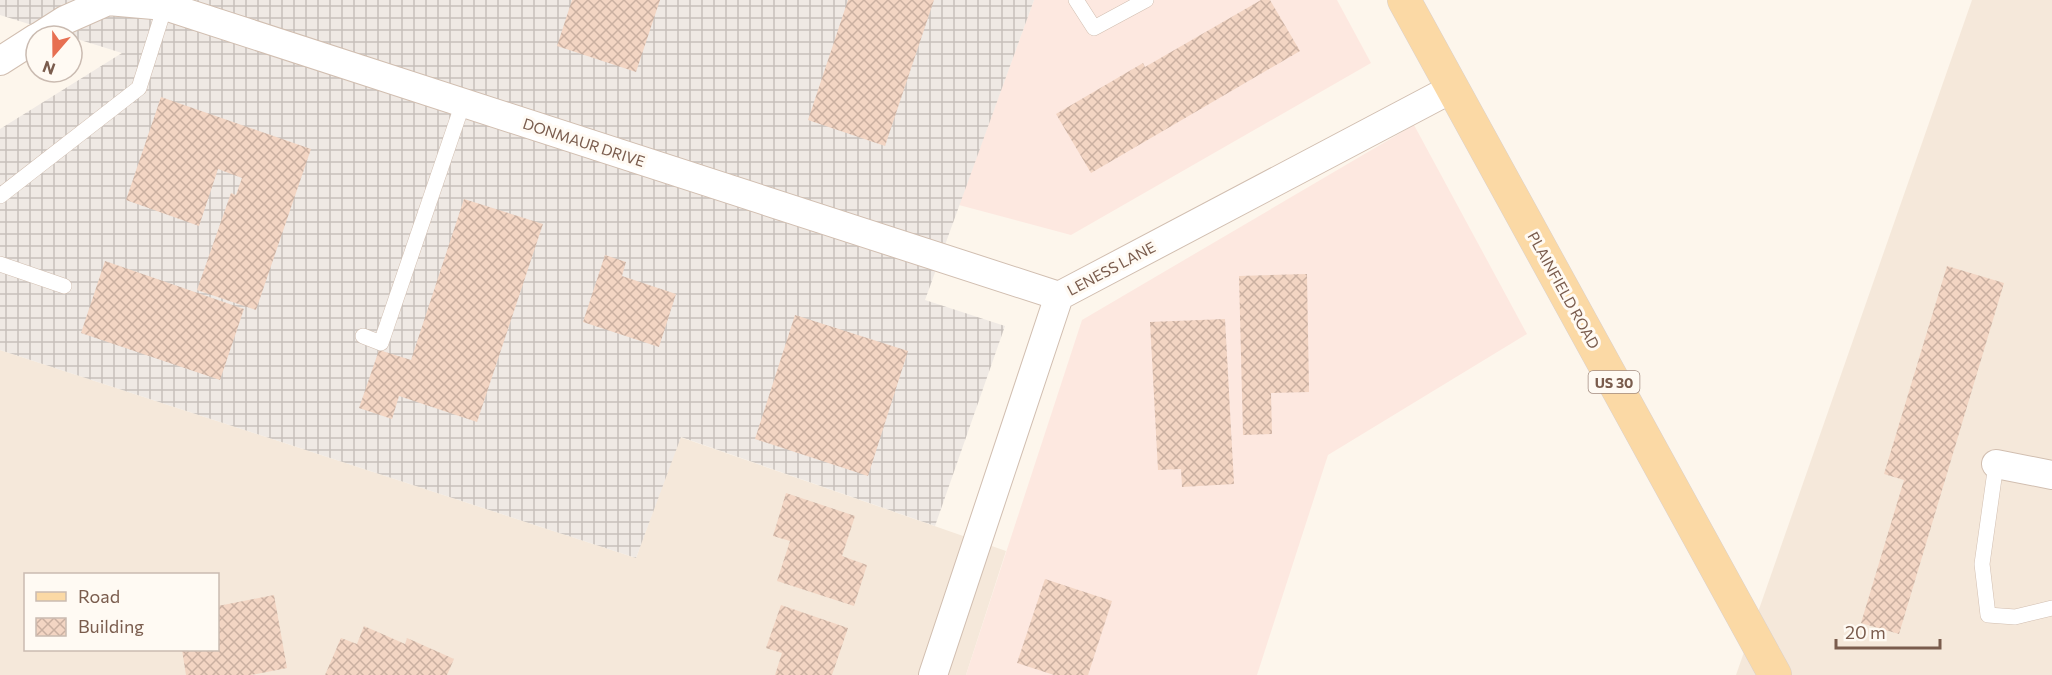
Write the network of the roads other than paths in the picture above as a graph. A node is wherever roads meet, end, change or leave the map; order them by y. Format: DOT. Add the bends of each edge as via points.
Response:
graph roads {
  1 [pos="1076,0"];
  2 [pos="1146,0"];
  3 [pos="1404,0"];
  4 [pos="108,1"];
  5 [pos="165,6"];
  6 [pos="59,24"];
  7 [pos="24,46"];
  8 [pos="0,61"];
  9 [pos="1453,88"];
  10 [pos="463,103"];
  11 [pos="0,196"];
  12 [pos="0,264"];
  13 [pos="64,286"];
  14 [pos="1059,296"];
  15 [pos="363,336"];
  16 [pos="1996,464"];
  17 [pos="2052,475"];
  18 [pos="2052,608"];
  19 [pos="933,675"];
  20 [pos="1776,675"];
  1 -- 2 [label="lane" via="1094,28"];
  3 -- 9 [label="main road, PLAINFIELD ROAD / US 30"];
  4 -- 5 [label="street, DONMAUR DRIVE"];
  4 -- 6 [label="street"];
  5 -- 10 [label="street, DONMAUR DRIVE"];
  5 -- 11 [label="lane" via="139,88"];
  7 -- 8 [label="street"];
  9 -- 14 [label="street, LENESS LANE"];
  9 -- 20 [label="main road, PLAINFIELD ROAD / US 30"];
  10 -- 14 [label="street, DONMAUR DRIVE"];
  10 -- 15 [label="lane" via="381,342"];
  12 -- 13 [label="lane"];
  14 -- 19 [label="street, LENESS LANE"];
  16 -- 17 [label="street"];
  16 -- 18 [label="lane" via="1982,564 1988,615 2015,617"];
}
